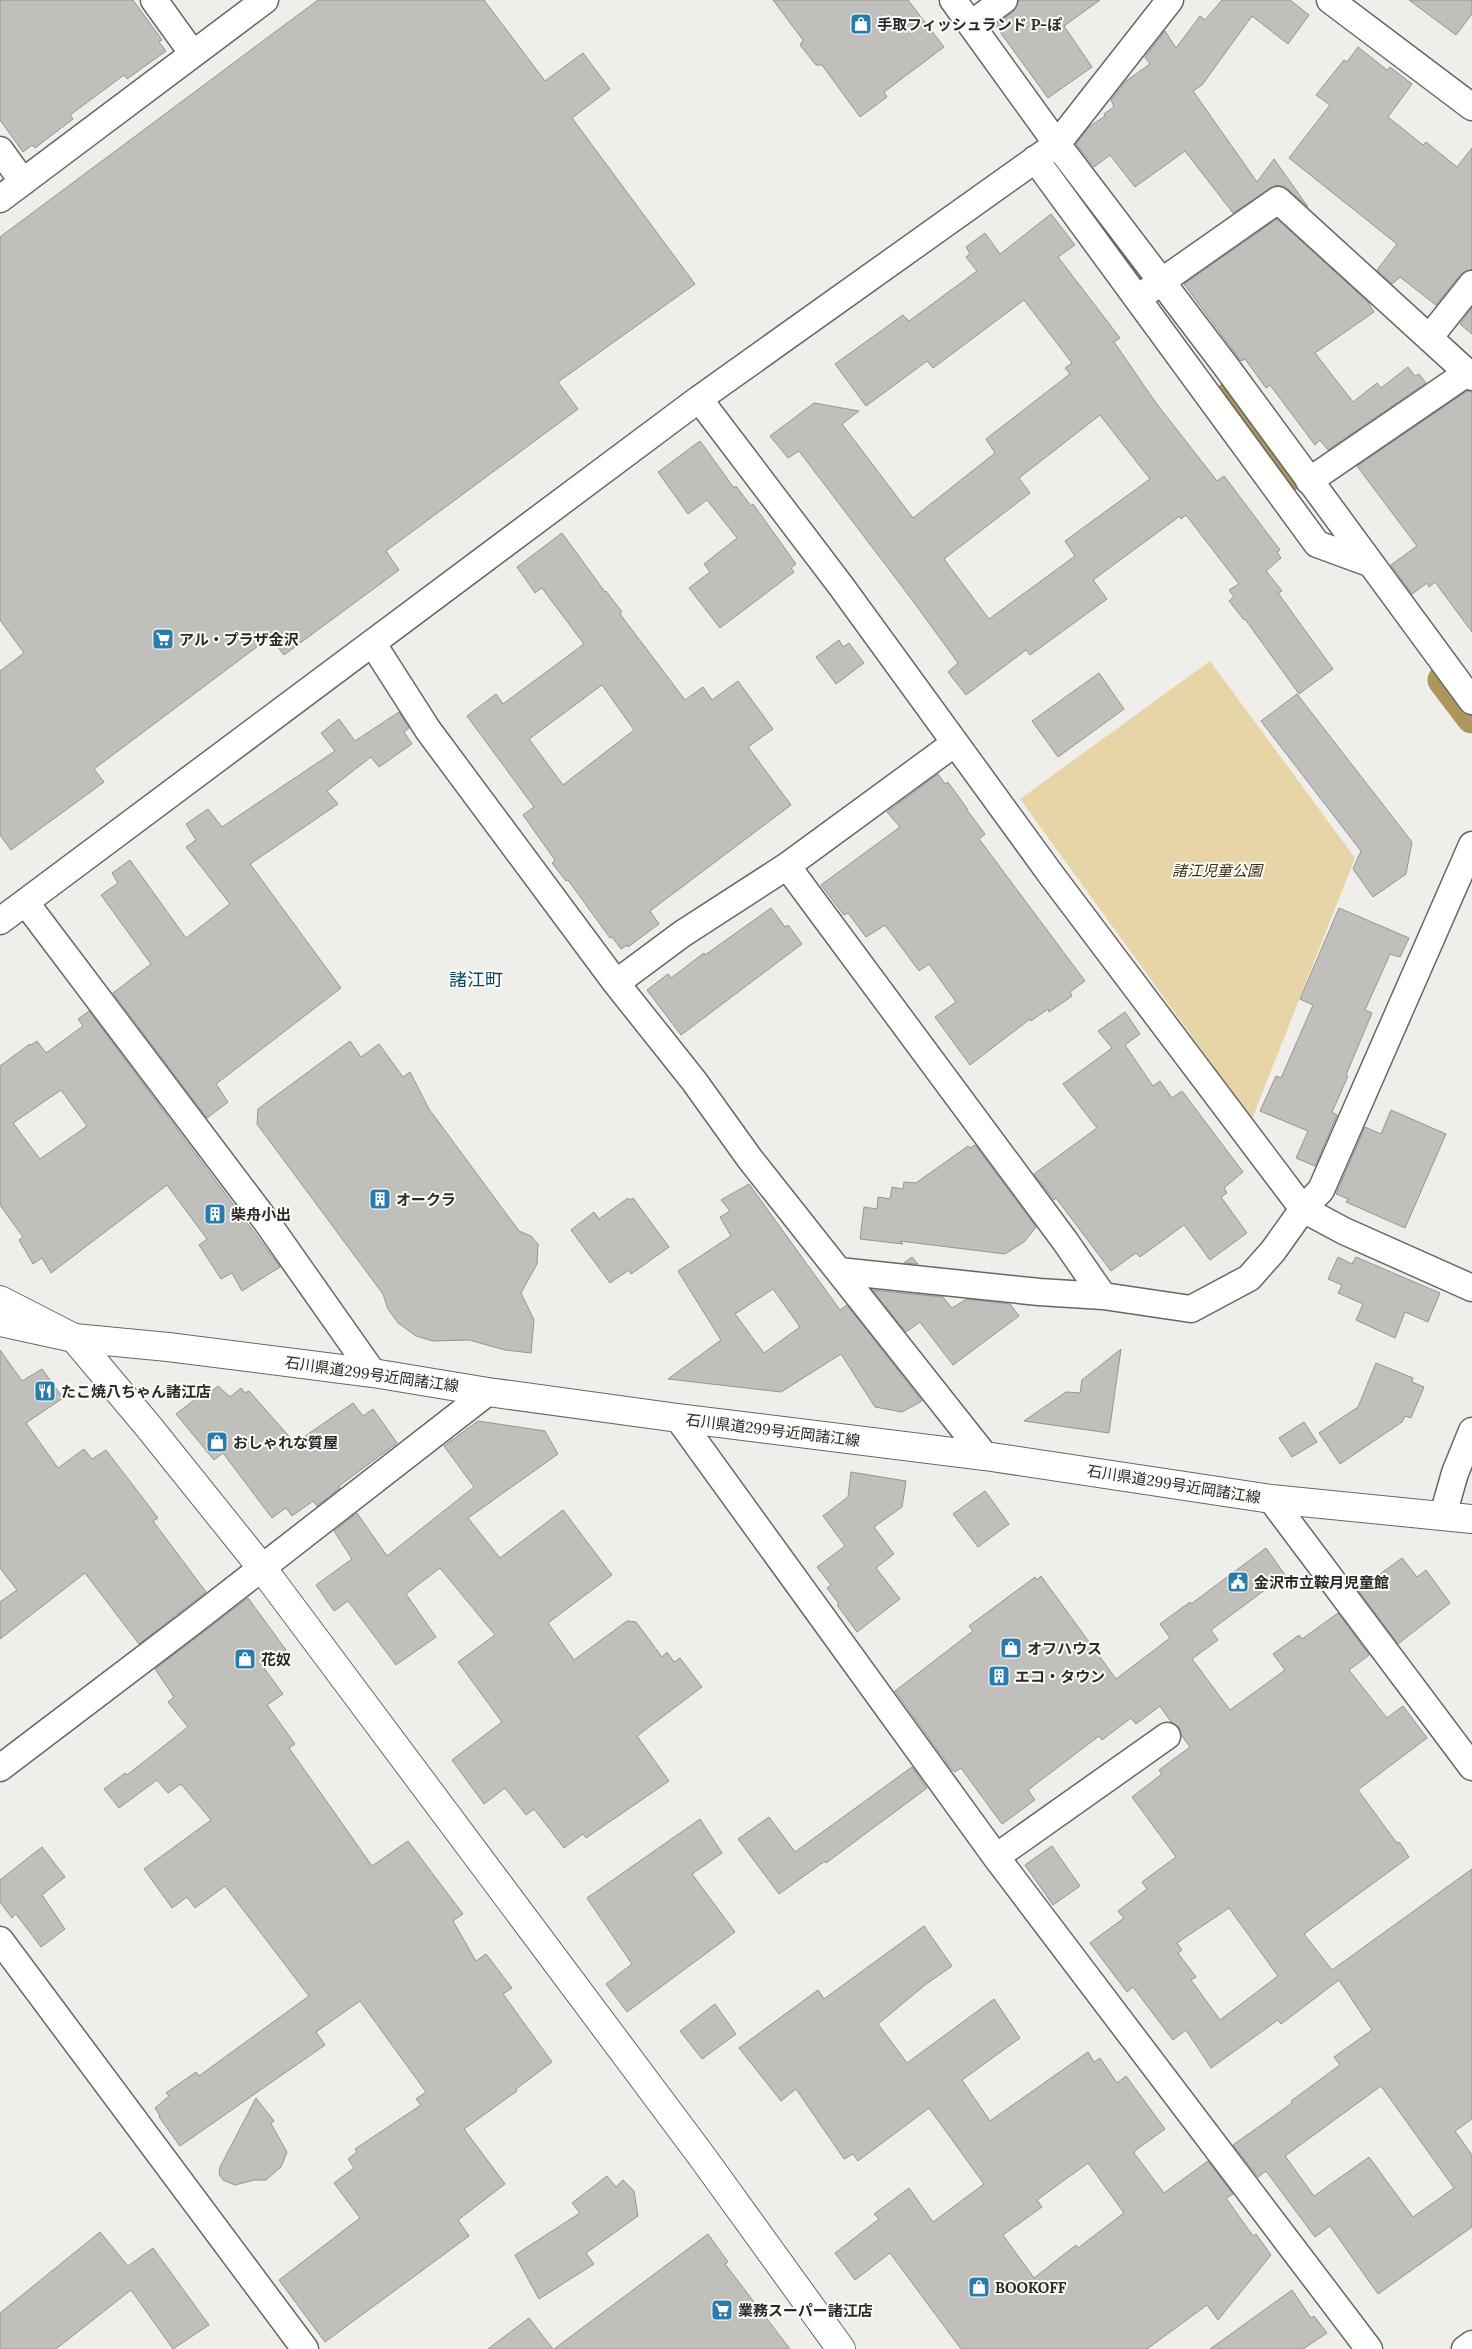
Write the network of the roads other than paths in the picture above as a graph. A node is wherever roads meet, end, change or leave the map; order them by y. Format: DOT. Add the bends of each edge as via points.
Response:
graph roads {
  1 [pos="154,0"];
  2 [pos="265,0"];
  3 [pos="952,0"];
  4 [pos="1004,0"];
  5 [pos="1170,0"];
  6 [pos="1330,0"];
  7 [pos="971,24"];
  8 [pos="193,54"];
  9 [pos="1472,107"];
  10 [pos="1057,144"];
  11 [pos="0,150"];
  12 [pos="1035,159"];
  13 [pos="24,182"];
  14 [pos="0,199"];
  15 [pos="1161,282"];
  16 [pos="1472,284"];
  17 [pos="1138,298"];
  18 [pos="1429,338"];
  19 [pos="1225,365"];
  20 [pos="1470,375"];
  21 [pos="1201,384"];
  22 [pos="699,399"];
  23 [pos="1309,481"];
  24 [pos="1369,563"];
  25 [pos="373,644"];
  26 [pos="1472,701"];
  27 [pos="955,743"];
  28 [pos="1472,845"];
  29 [pos="787,866"];
  30 [pos="26,902"];
  31 [pos="0,921"];
  32 [pos="616,983"];
  33 [pos="1303,1208"];
  34 [pos="840,1271"];
  35 [pos="1472,1288"];
  36 [pos="1103,1296"];
  37 [pos="0,1300"];
  38 [pos="0,1322"];
  39 [pos="74,1338"];
  40 [pos="373,1373"];
  41 [pos="488,1392"];
  42 [pos="678,1418"];
  43 [pos="1472,1431"];
  44 [pos="985,1456"];
  45 [pos="1271,1499"];
  46 [pos="1443,1515"];
  47 [pos="1472,1519"];
  48 [pos="262,1568"];
  49 [pos="1167,1736"];
  50 [pos="1472,1767"];
  51 [pos="0,1768"];
  52 [pos="996,1857"];
  53 [pos="0,1940"];
  54 [pos="1472,2344"];
  55 [pos="305,2349"];
  56 [pos="841,2349"];
  57 [pos="1368,2349"];
  58 [pos="1465,2349"];
  1 -- 8 [label="street"];
  2 -- 8 [label="street"];
  3 -- 7 [label="street"];
  4 -- 7 [label="street"];
  5 -- 10 [label="street"];
  6 -- 9 [label="street"];
  7 -- 10 [label="street"];
  8 -- 13 [label="street"];
  10 -- 12 [label="street"];
  10 -- 15 [label="street"];
  11 -- 13 [label="street"];
  12 -- 17 [label="street"];
  12 -- 22 [label="street"];
  13 -- 14 [label="street"];
  15 -- 17 [label="street"];
  15 -- 18 [label="street" via="1278,200"];
  15 -- 19 [label="street"];
  16 -- 18 [label="street"];
  17 -- 21 [label="street"];
  18 -- 20 [label="street"];
  19 -- 21 [label="street"];
  19 -- 23 [label="street"];
  20 -- 23 [label="street"];
  21 -- 24 [label="street" via="1317,544"];
  22 -- 25 [label="street"];
  22 -- 27 [label="street"];
  23 -- 24 [label="street"];
  24 -- 26 [label="street"];
  25 -- 30 [label="street"];
  25 -- 32 [label="street" via="428,730"];
  27 -- 29 [label="street"];
  27 -- 33 [label="street"];
  28 -- 33 [label="street" via="1321,1190"];
  29 -- 32 [label="street" via="682,934"];
  29 -- 36 [label="street"];
  30 -- 31 [label="street"];
  30 -- 40 [label="street" via="260,1213"];
  32 -- 34 [label="street"];
  33 -- 35 [label="street" via="1344,1231"];
  33 -- 36 [label="street" via="1273,1251 1249,1278 1190,1309"];
  34 -- 36 [label="street"];
  34 -- 44 [label="street"];
  37 -- 39 [label="main road"];
  38 -- 39 [label="main road"];
  39 -- 40 [label="main road, 石川県道299号近岡諸江線"];
  39 -- 48 [label="main road"];
  40 -- 41 [label="main road, 石川県道299号近岡諸江線"];
  41 -- 42 [label="main road, 石川県道299号近岡諸江線"];
  41 -- 48 [label="street"];
  42 -- 44 [label="main road, 石川県道299号近岡諸江線"];
  42 -- 52 [label="street"];
  43 -- 46 [label="street"];
  44 -- 45 [label="main road, 石川県道299号近岡諸江線"];
  45 -- 46 [label="main road, 石川県道299号近岡諸江線"];
  45 -- 50 [label="street"];
  46 -- 47 [label="main road, 石川県道299号近岡諸江線"];
  48 -- 51 [label="street"];
  48 -- 56 [label="main road" via="703,2158"];
  49 -- 52 [label="street"];
  52 -- 57 [label="street"];
  53 -- 55 [label="street"];
  54 -- 58 [label="street"];
}
